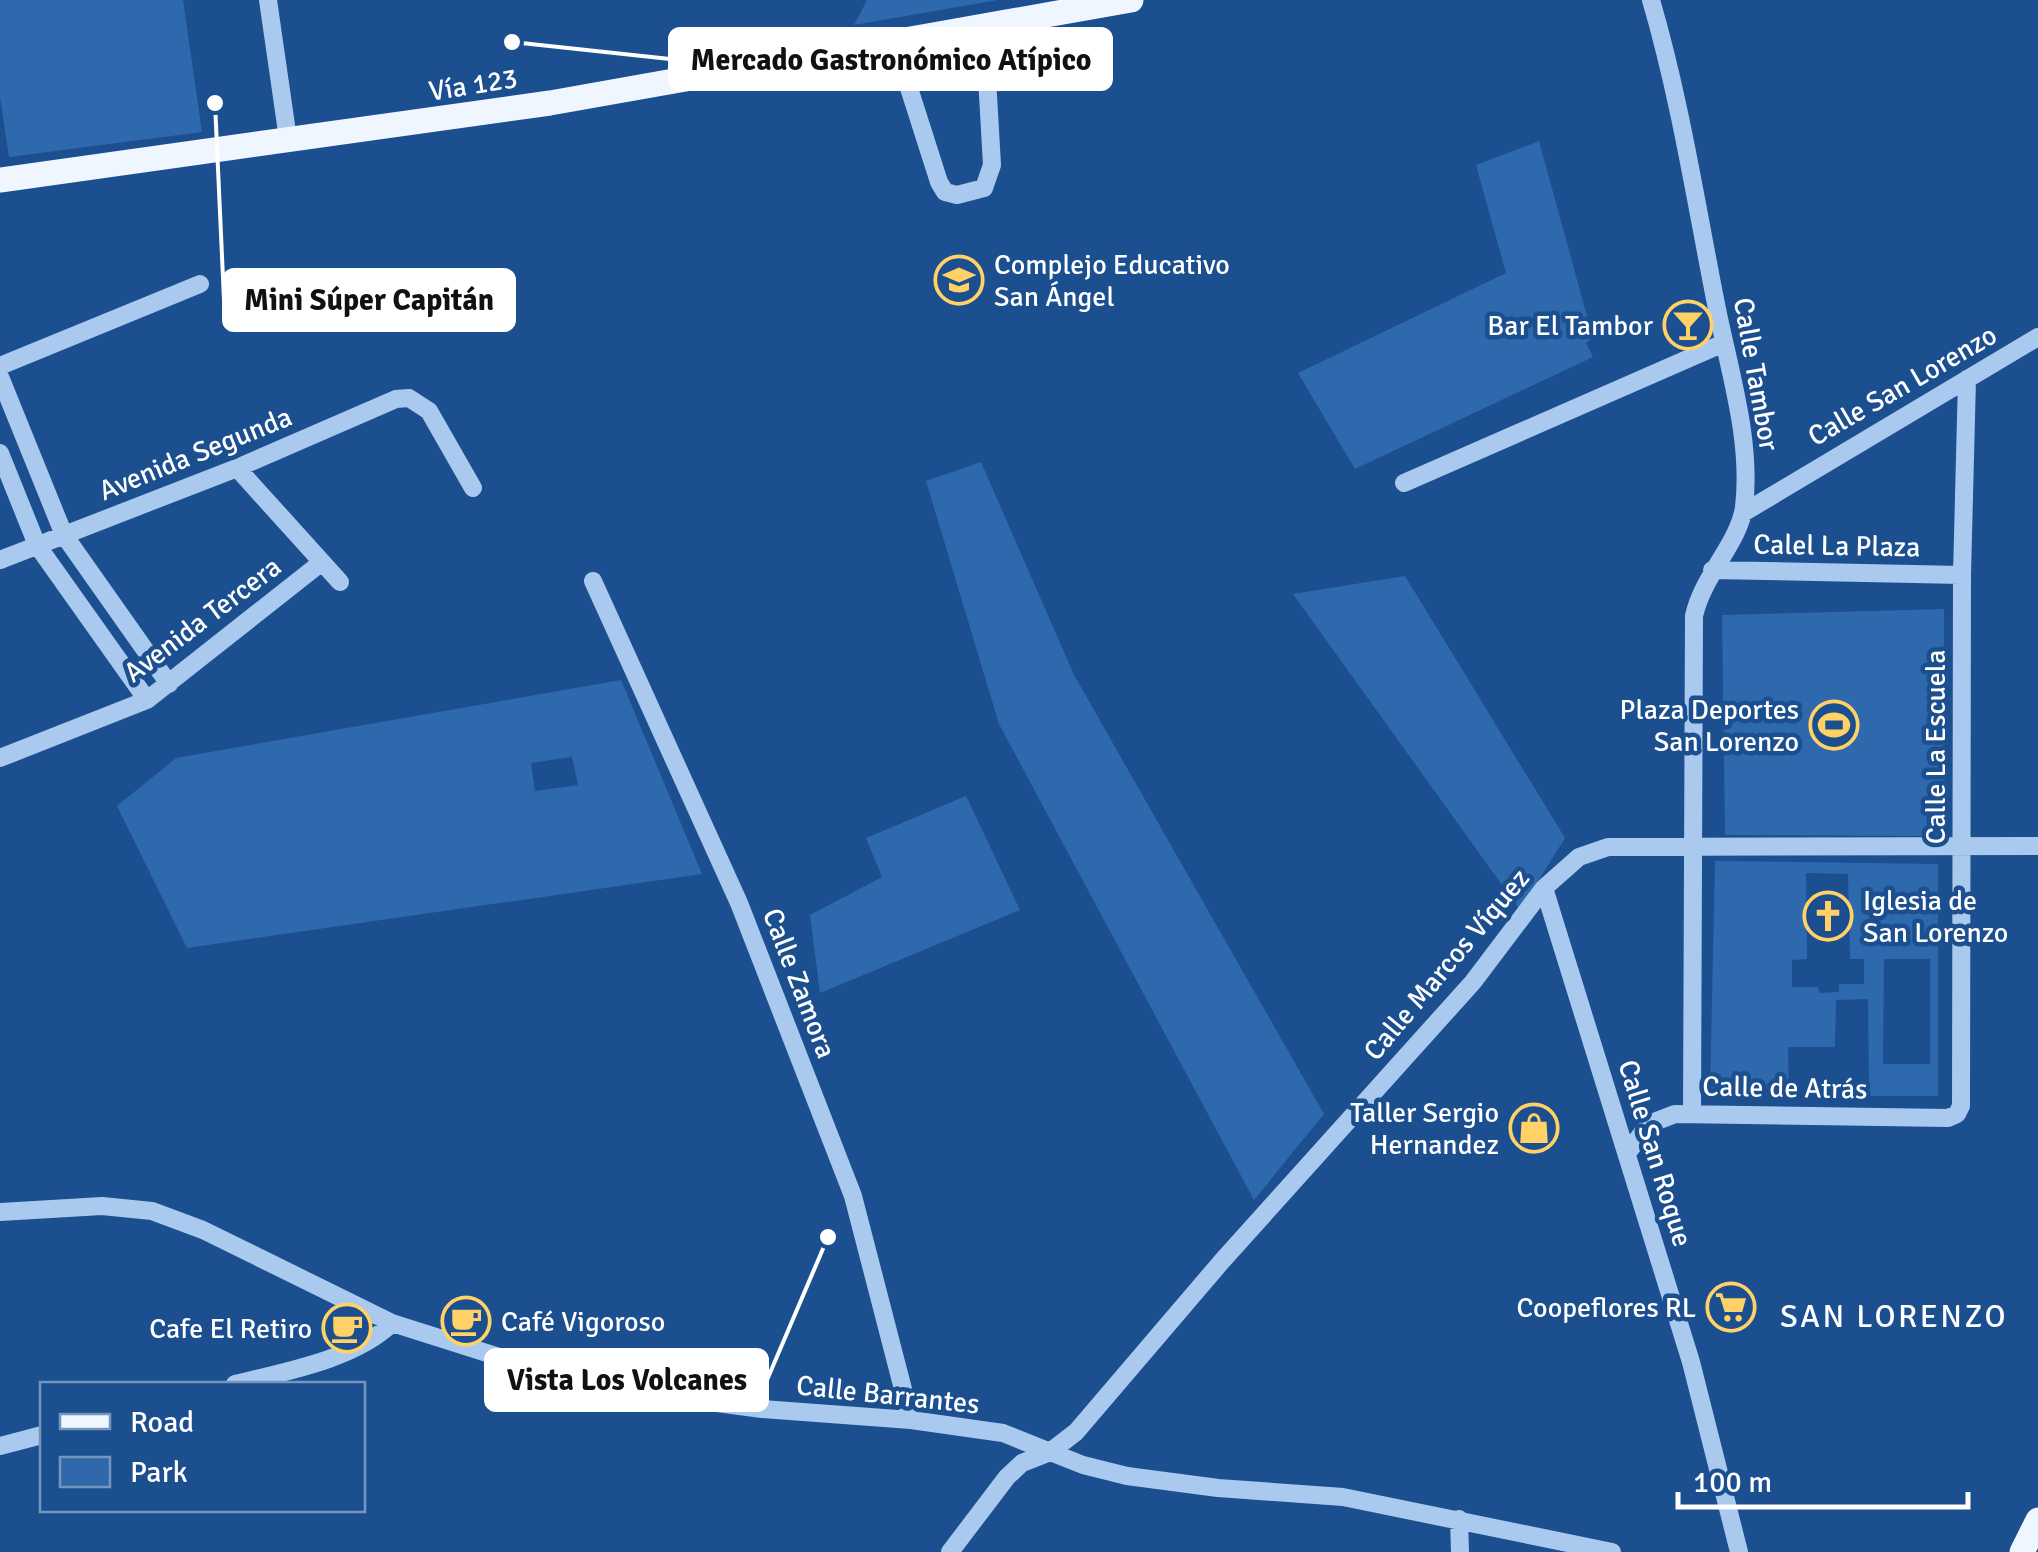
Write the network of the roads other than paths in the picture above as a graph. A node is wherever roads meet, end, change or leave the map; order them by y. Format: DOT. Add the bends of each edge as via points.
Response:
graph roads {
  1 [pos="268,0"];
  2 [pos="1131,0"];
  3 [pos="1651,0"];
  4 [pos="984,26"];
  5 [pos="894,41"];
  6 [pos="288,139"];
  7 [pos="0,180"];
  8 [pos="200,284"];
  9 [pos="2038,337"];
  10 [pos="1724,343"];
  11 [pos="0,366"];
  12 [pos="0,377"];
  13 [pos="1967,380"];
  14 [pos="0,453"];
  15 [pos="237,468"];
  16 [pos="1404,483"];
  17 [pos="473,488"];
  18 [pos="1743,512"];
  19 [pos="64,535"];
  20 [pos="37,545"];
  21 [pos="0,560"];
  22 [pos="322,562"];
  23 [pos="1712,570"];
  24 [pos="1962,576"];
  25 [pos="594,581"];
  26 [pos="340,582"];
  27 [pos="169,684"];
  28 [pos="147,700"];
  29 [pos="0,758"];
  30 [pos="2038,846"];
  31 [pos="1694,847"];
  32 [pos="1963,848"];
  33 [pos="1544,888"];
  34 [pos="1692,1113"];
  35 [pos="1957,1114"];
  36 [pos="1628,1152"];
  37 [pos="0,1212"];
  38 [pos="392,1323"];
  39 [pos="243,1382"];
  40 [pos="911,1420"];
  41 [pos="40,1436"];
  42 [pos="0,1446"];
  43 [pos="1050,1452"];
  44 [pos="1459,1519"];
  45 [pos="2038,1520"];
  46 [pos="950,1552"];
  47 [pos="1460,1552"];
  48 [pos="1612,1552"];
  49 [pos="1740,1552"];
  50 [pos="2022,1552"];
  1 -- 6 [label="street"];
  2 -- 4 [label="main road, Vía 123"];
  3 -- 10 [label="street, Calle Tambor"];
  4 -- 5 [label="main road, Vía 123"];
  4 -- 5 [label="street" via="992,165 984,188 972,193 945,192 939,182"];
  5 -- 6 [label="main road, Vía 123" via="561,101"];
  6 -- 7 [label="main road, Vía 123"];
  8 -- 11 [label="street"];
  9 -- 13 [label="street, Calle San Lorenzo"];
  10 -- 16 [label="street"];
  10 -- 18 [label="street, Calle Tambor" via="1747,474"];
  12 -- 19 [label="street"];
  13 -- 18 [label="street, Calle San Lorenzo"];
  13 -- 24 [label="street, Calle La Escuela"];
  14 -- 20 [label="street"];
  15 -- 17 [label="street, Avenida Segunda" via="410,398 429,411"];
  15 -- 19 [label="street, Avenida Segunda"];
  15 -- 22 [label="street"];
  18 -- 23 [label="street, Calle Tambor"];
  19 -- 20 [label="street, Avenida Segunda"];
  19 -- 27 [label="street"];
  20 -- 21 [label="street, Avenida Segunda"];
  20 -- 28 [label="street"];
  22 -- 26 [label="street"];
  22 -- 27 [label="street, Avenida Tercera"];
  23 -- 24 [label="street, Calel La Plaza"];
  23 -- 31 [label="street, Calle Tambor" via="1694,616"];
  24 -- 32 [label="street, Calle La Escuela"];
  25 -- 40 [label="street, Calle Zamora" via="740,903 854,1196"];
  27 -- 28 [label="street, Avenida Tercera"];
  28 -- 29 [label="street, Avenida Tercera"];
  30 -- 32 [label="street, Calle Marcos Víquez"];
  31 -- 32 [label="street, Calle Marcos Víquez"];
  31 -- 33 [label="street, Calle Marcos Víquez" via="1594,850"];
  31 -- 34 [label="street, Calle Tambor"];
  32 -- 35 [label="street, Calle La Escuela"];
  33 -- 36 [label="street, Calle San Roque"];
  33 -- 43 [label="street, Calle Marcos Víquez" via="1474,982 1076,1432"];
  34 -- 35 [label="street, Calle de Atrás"];
  34 -- 36 [label="street, Calle de Atrás" via="1649,1124"];
  36 -- 49 [label="street, Calle San Roque"];
  37 -- 38 [label="street, Calle Barrantes" via="102,1206 152,1211"];
  38 -- 39 [label="street" via="314,1364"];
  38 -- 40 [label="street, Calle Barrantes" via="556,1375 634,1392"];
  40 -- 43 [label="street, Calle Barrantes" via="1004,1434"];
  41 -- 42 [label="street"];
  43 -- 44 [label="street, Calle Barrantes" via="1127,1476 1343,1497"];
  43 -- 46 [label="street, Calle Marcos Víquez" via="1022,1464"];
  44 -- 47 [label="street"];
  44 -- 48 [label="street, Calle Barrantes"];
  45 -- 50 [label="main road"];
}
